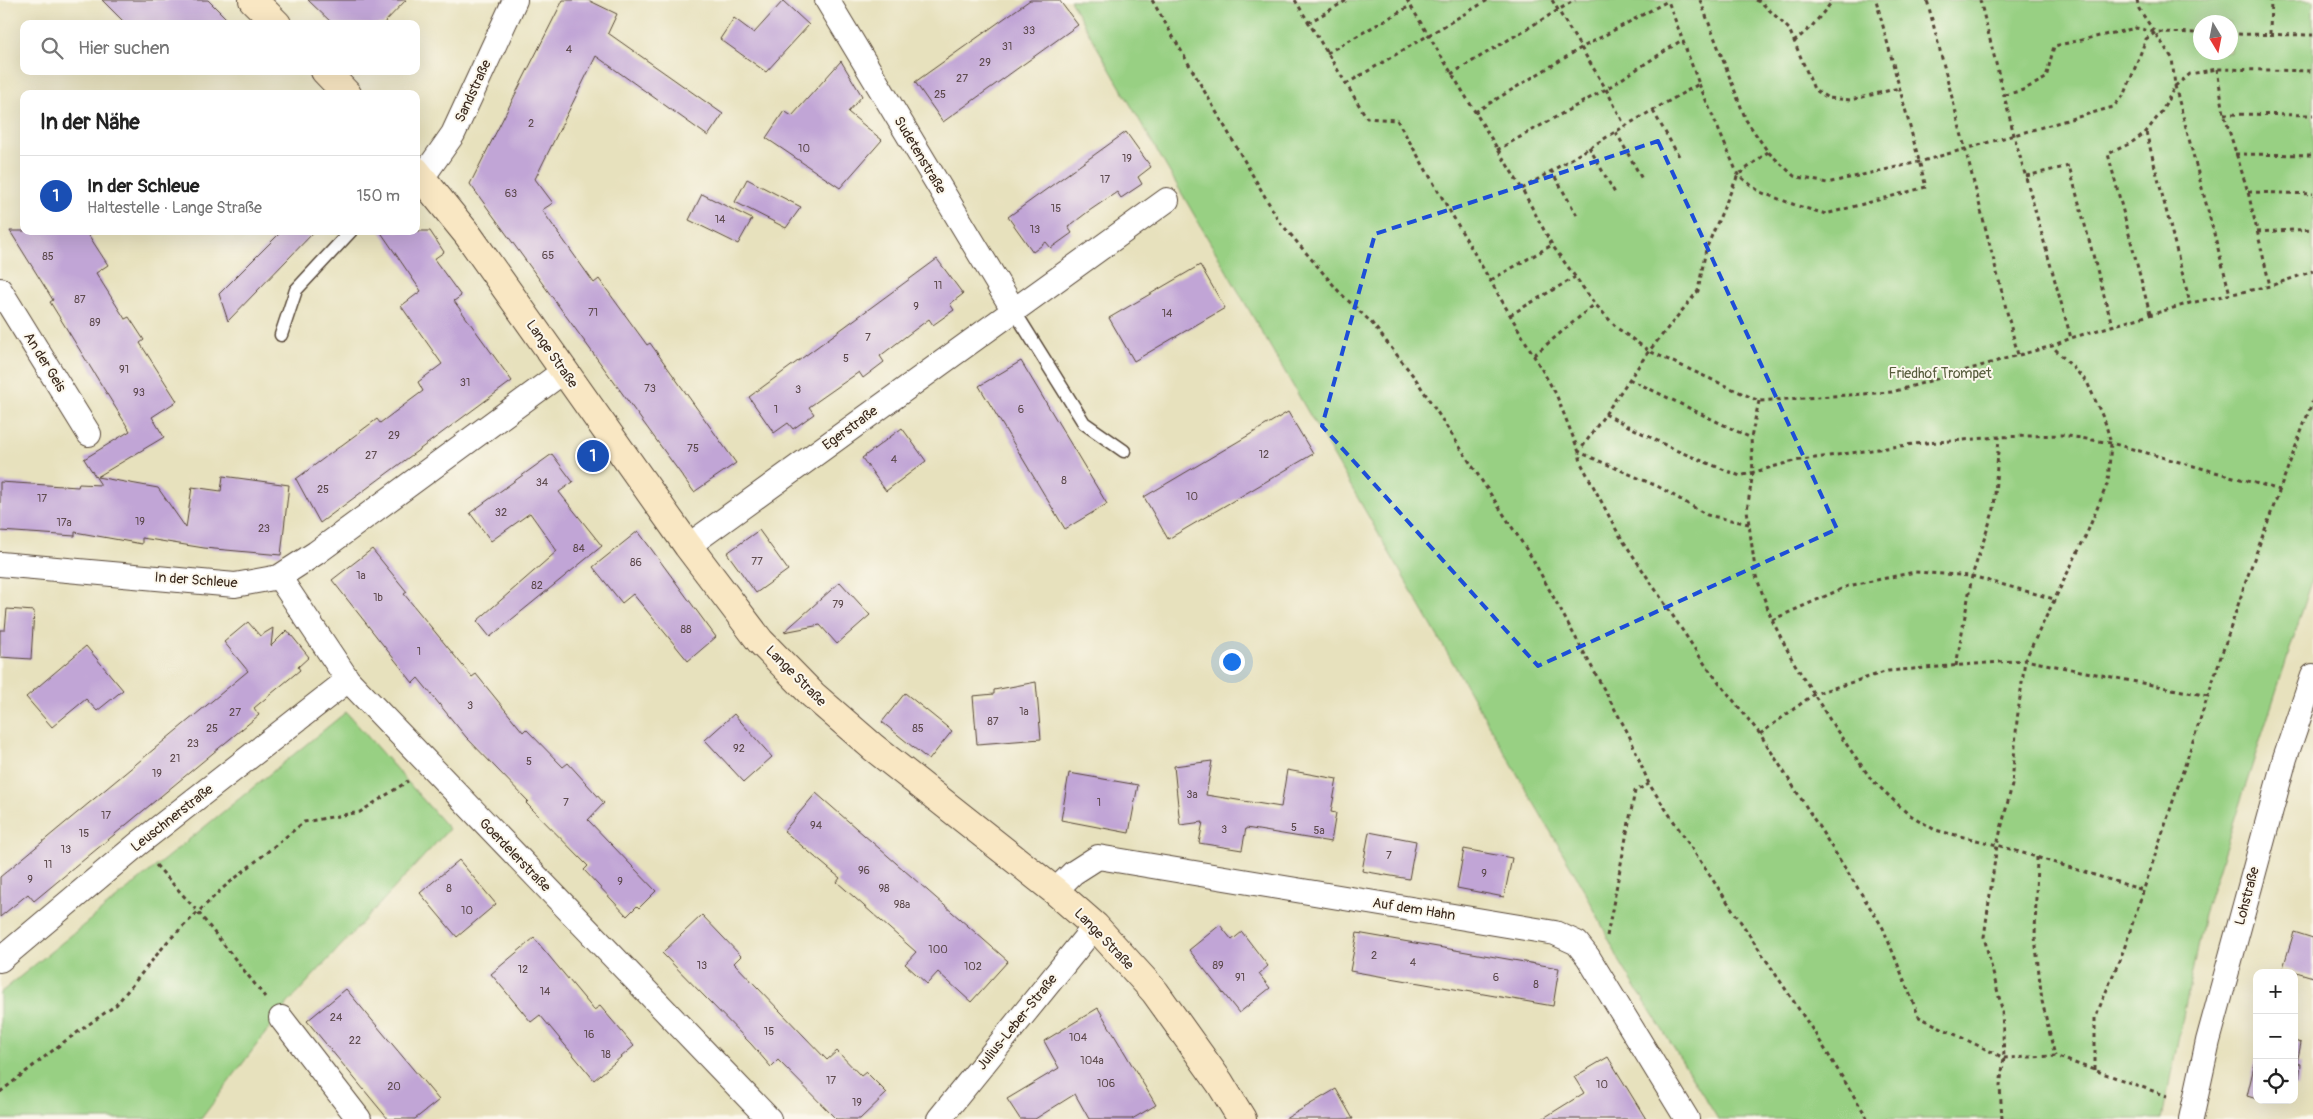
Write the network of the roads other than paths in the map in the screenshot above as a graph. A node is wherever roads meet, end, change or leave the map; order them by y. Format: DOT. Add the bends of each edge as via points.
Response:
graph roads {
  1 [pos="253,0"];
  2 [pos="515,0"];
  3 [pos="827,0"];
  4 [pos="273,20"];
  5 [pos="329,75"];
  6 [pos="343,90"];
  7 [pos="420,175"];
  8 [pos="420,179"];
  9 [pos="1167,200"];
  10 [pos="347,235"];
  11 [pos="0,290"];
  12 [pos="1013,309"];
  13 [pos="281,335"];
  14 [pos="564,371"];
  15 [pos="89,434"];
  16 [pos="1124,451"];
  17 [pos="688,546"];
  18 [pos="0,564"];
  19 [pos="279,578"];
  20 [pos="2313,676"];
  21 [pos="348,680"];
  22 [pos="1055,891"];
  23 [pos="1095,926"];
  24 [pos="0,960"];
  25 [pos="282,1018"];
  26 [pos="2192,1113"];
  27 [pos="360,1119"];
  28 [pos="769,1119"];
  29 [pos="939,1119"];
  30 [pos="1242,1119"];
  31 [pos="1687,1119"];
  1 -- 4 [label="street"];
  2 -- 7 [label="street, Sandstraße" via="453,134"];
  3 -- 12 [label="street, Sudetenstraße"];
  5 -- 6 [label="street"];
  8 -- 14 [label="street, Lange Straße" via="468,235"];
  9 -- 12 [label="street, Egerstraße"];
  10 -- 13 [label="lane" via="296,290"];
  11 -- 15 [label="street, An der Geis"];
  12 -- 16 [label="lane" via="1084,423"];
  12 -- 17 [label="street, Egerstraße"];
  14 -- 17 [label="street, Lange Straße"];
  14 -- 19 [label="street, In der Schleue"];
  17 -- 22 [label="street, Lange Straße" via="760,640 813,695 874,748"];
  18 -- 19 [label="street, In der Schleue" via="235,585"];
  19 -- 21 [label="street, Goerdelerstraße"];
  20 -- 26 [label="street, Lohstraße" via="2282,767 2208,1041"];
  21 -- 24 [label="street, Leuschnerstraße" via="138,844"];
  21 -- 28 [label="street, Goerdelerstraße"];
  22 -- 23 [label="street, Lange Straße"];
  22 -- 31 [label="street, Auf dem Hahn" via="1073,873 1098,857 1555,932 1577,943 1588,957"];
  23 -- 29 [label="street, Julius-Leber-Straße"];
  23 -- 30 [label="street, Lange Straße" via="1155,992"];
  25 -- 27 [label="street"];
}
